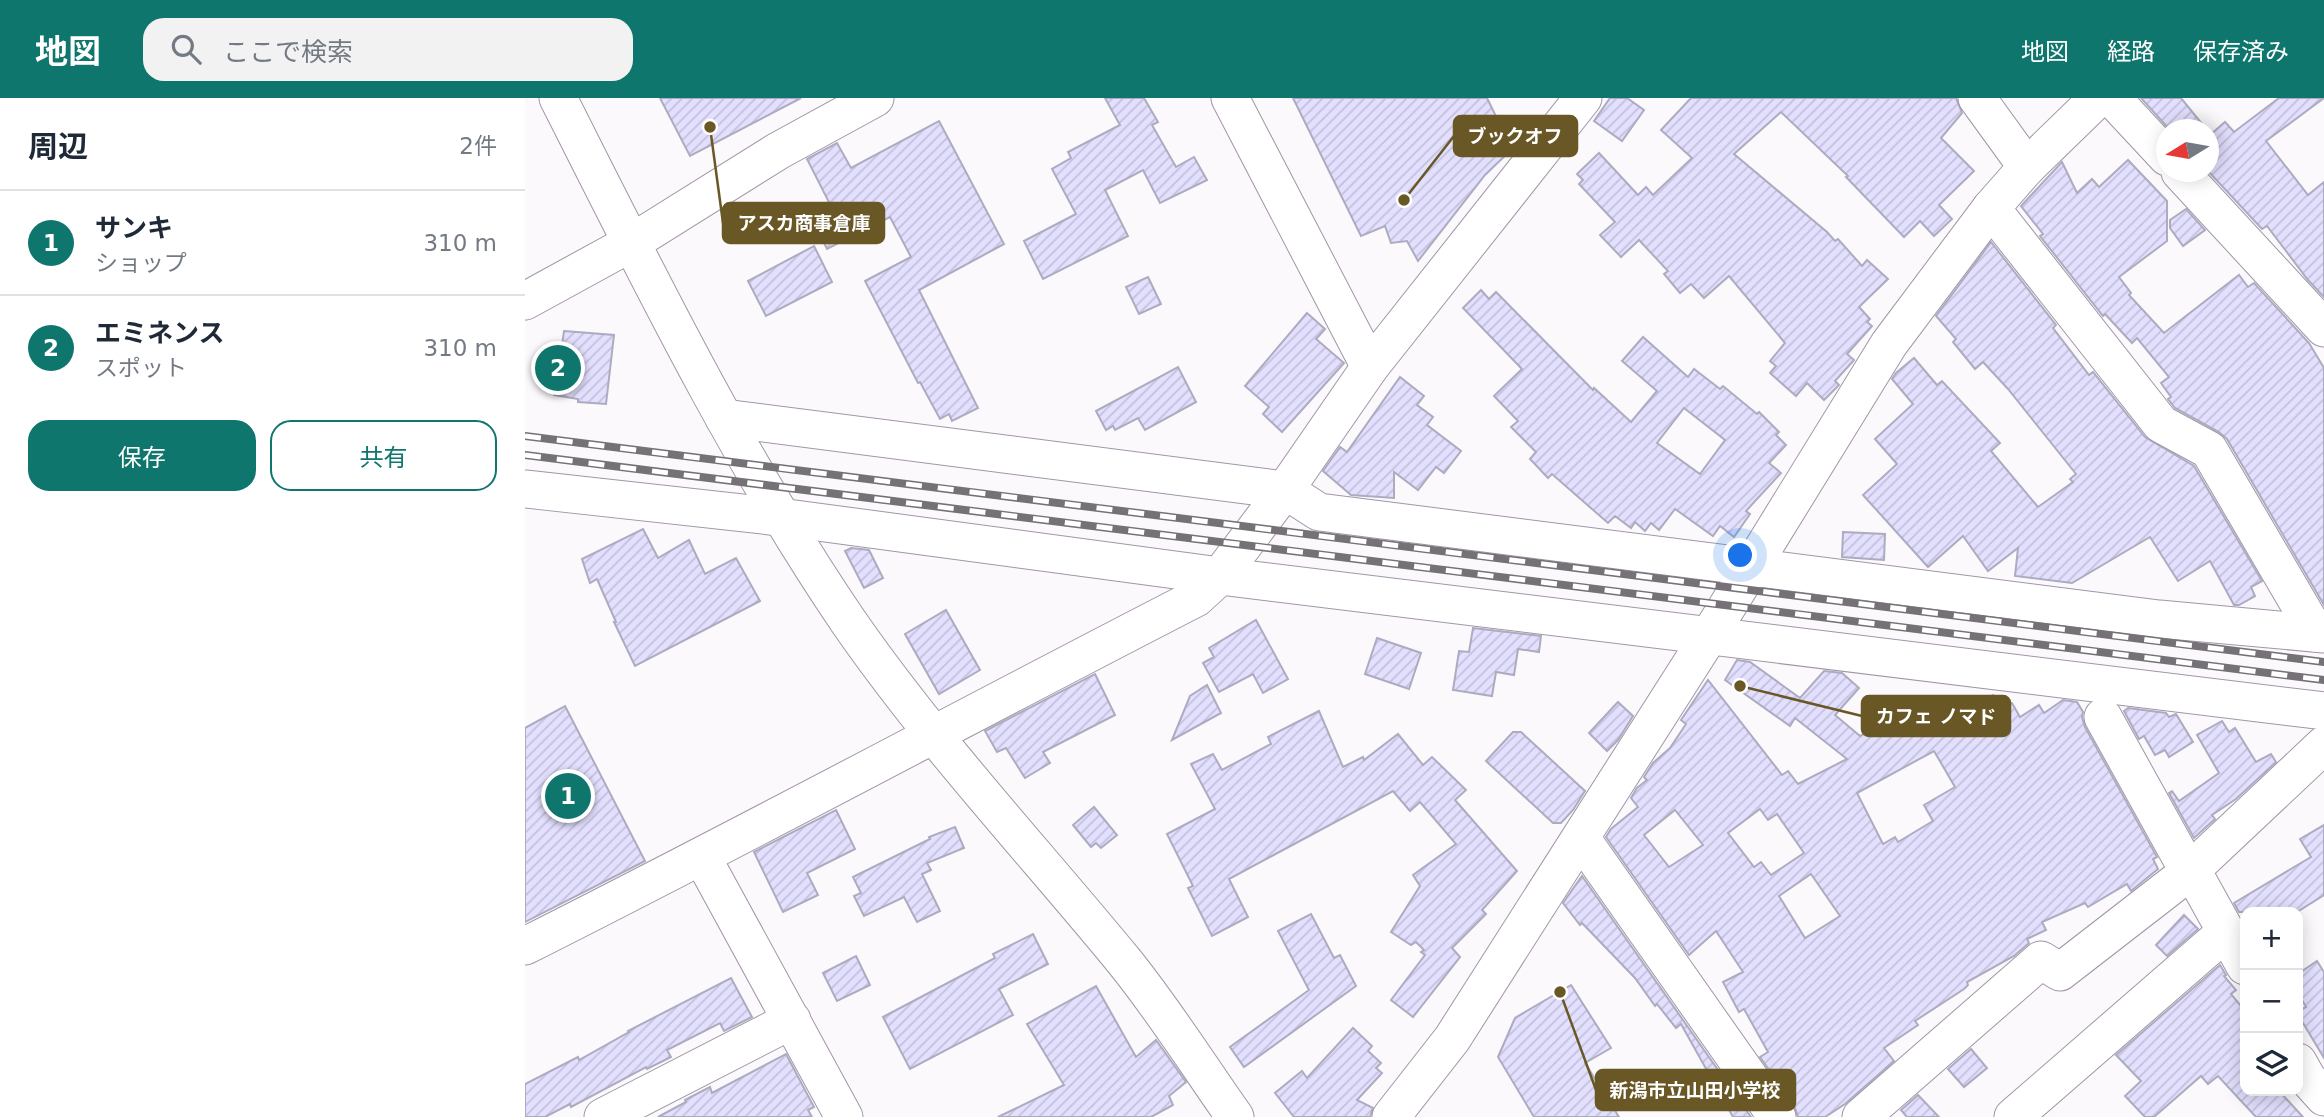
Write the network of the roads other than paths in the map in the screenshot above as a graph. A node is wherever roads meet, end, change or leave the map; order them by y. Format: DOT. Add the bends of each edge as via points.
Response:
graph roads {
  1 [pos="558,98"];
  2 [pos="875,98"];
  3 [pos="1230,98"];
  4 [pos="1583,98"];
  5 [pos="1977,98"];
  6 [pos="2098,98"];
  7 [pos="2112,98"];
  8 [pos="2156,145"];
  9 [pos="2027,167"];
  10 [pos="2189,182"];
  11 [pos="1991,208"];
  12 [pos="631,243"];
  13 [pos="525,301"];
  14 [pos="2324,328"];
  15 [pos="1370,368"];
  16 [pos="724,418"];
  17 [pos="525,489"];
  18 [pos="1285,490"];
  19 [pos="781,517"];
  20 [pos="1751,566"];
  21 [pos="1220,576"];
  22 [pos="2320,634"];
  23 [pos="1709,636"];
  24 [pos="2324,711"];
  25 [pos="2103,717"];
  26 [pos="933,733"];
  27 [pos="2324,745"];
  28 [pos="1581,838"];
  29 [pos="702,857"];
  30 [pos="2189,872"];
  31 [pos="2226,932"];
  32 [pos="525,946"];
  33 [pos="2240,957"];
  34 [pos="792,1020"];
  35 [pos="2303,1071"];
  36 [pos="2324,1097"];
  37 [pos="603,1117"];
  38 [pos="844,1117"];
  39 [pos="1235,1117"];
  40 [pos="1391,1117"];
  41 [pos="1777,1117"];
  42 [pos="1861,1117"];
  43 [pos="2013,1117"];
  1 -- 12 [label="street"];
  2 -- 12 [label="street" via="778,151"];
  3 -- 15 [label="street"];
  4 -- 15 [label="street"];
  5 -- 9 [label="street"];
  6 -- 9 [label="street"];
  7 -- 8 [label="street"];
  9 -- 11 [label="street"];
  10 -- 14 [label="street"];
  11 -- 20 [label="street" via="1889,344"];
  11 -- 22 [label="street" via="2161,424 2209,450"];
  12 -- 13 [label="street"];
  12 -- 16 [label="street"];
  15 -- 18 [label="street"];
  16 -- 18 [label="street"];
  16 -- 19 [label="street"];
  17 -- 19 [label="street"];
  18 -- 20 [label="street" via="1319,512"];
  18 -- 21 [label="street"];
  19 -- 21 [label="street"];
  19 -- 26 [label="street" via="849,623"];
  20 -- 22 [label="street" via="2159,619"];
  20 -- 23 [label="street"];
  21 -- 23 [label="street"];
  21 -- 26 [label="street" via="1196,598"];
  23 -- 24 [label="street"];
  23 -- 28 [label="street"];
  25 -- 30 [label="street"];
  26 -- 29 [label="street"];
  26 -- 39 [label="street" via="1127,965"];
  27 -- 30 [label="street"];
  28 -- 40 [label="street" via="1452,1039"];
  28 -- 41 [label="street"];
  29 -- 32 [label="street"];
  29 -- 34 [label="street"];
  30 -- 31 [label="street"];
  30 -- 42 [label="street" via="2060,972 2041,960"];
  31 -- 33 [label="street"];
  31 -- 43 [label="street"];
  34 -- 37 [label="street"];
  34 -- 38 [label="street"];
  35 -- 36 [label="street"];
}
